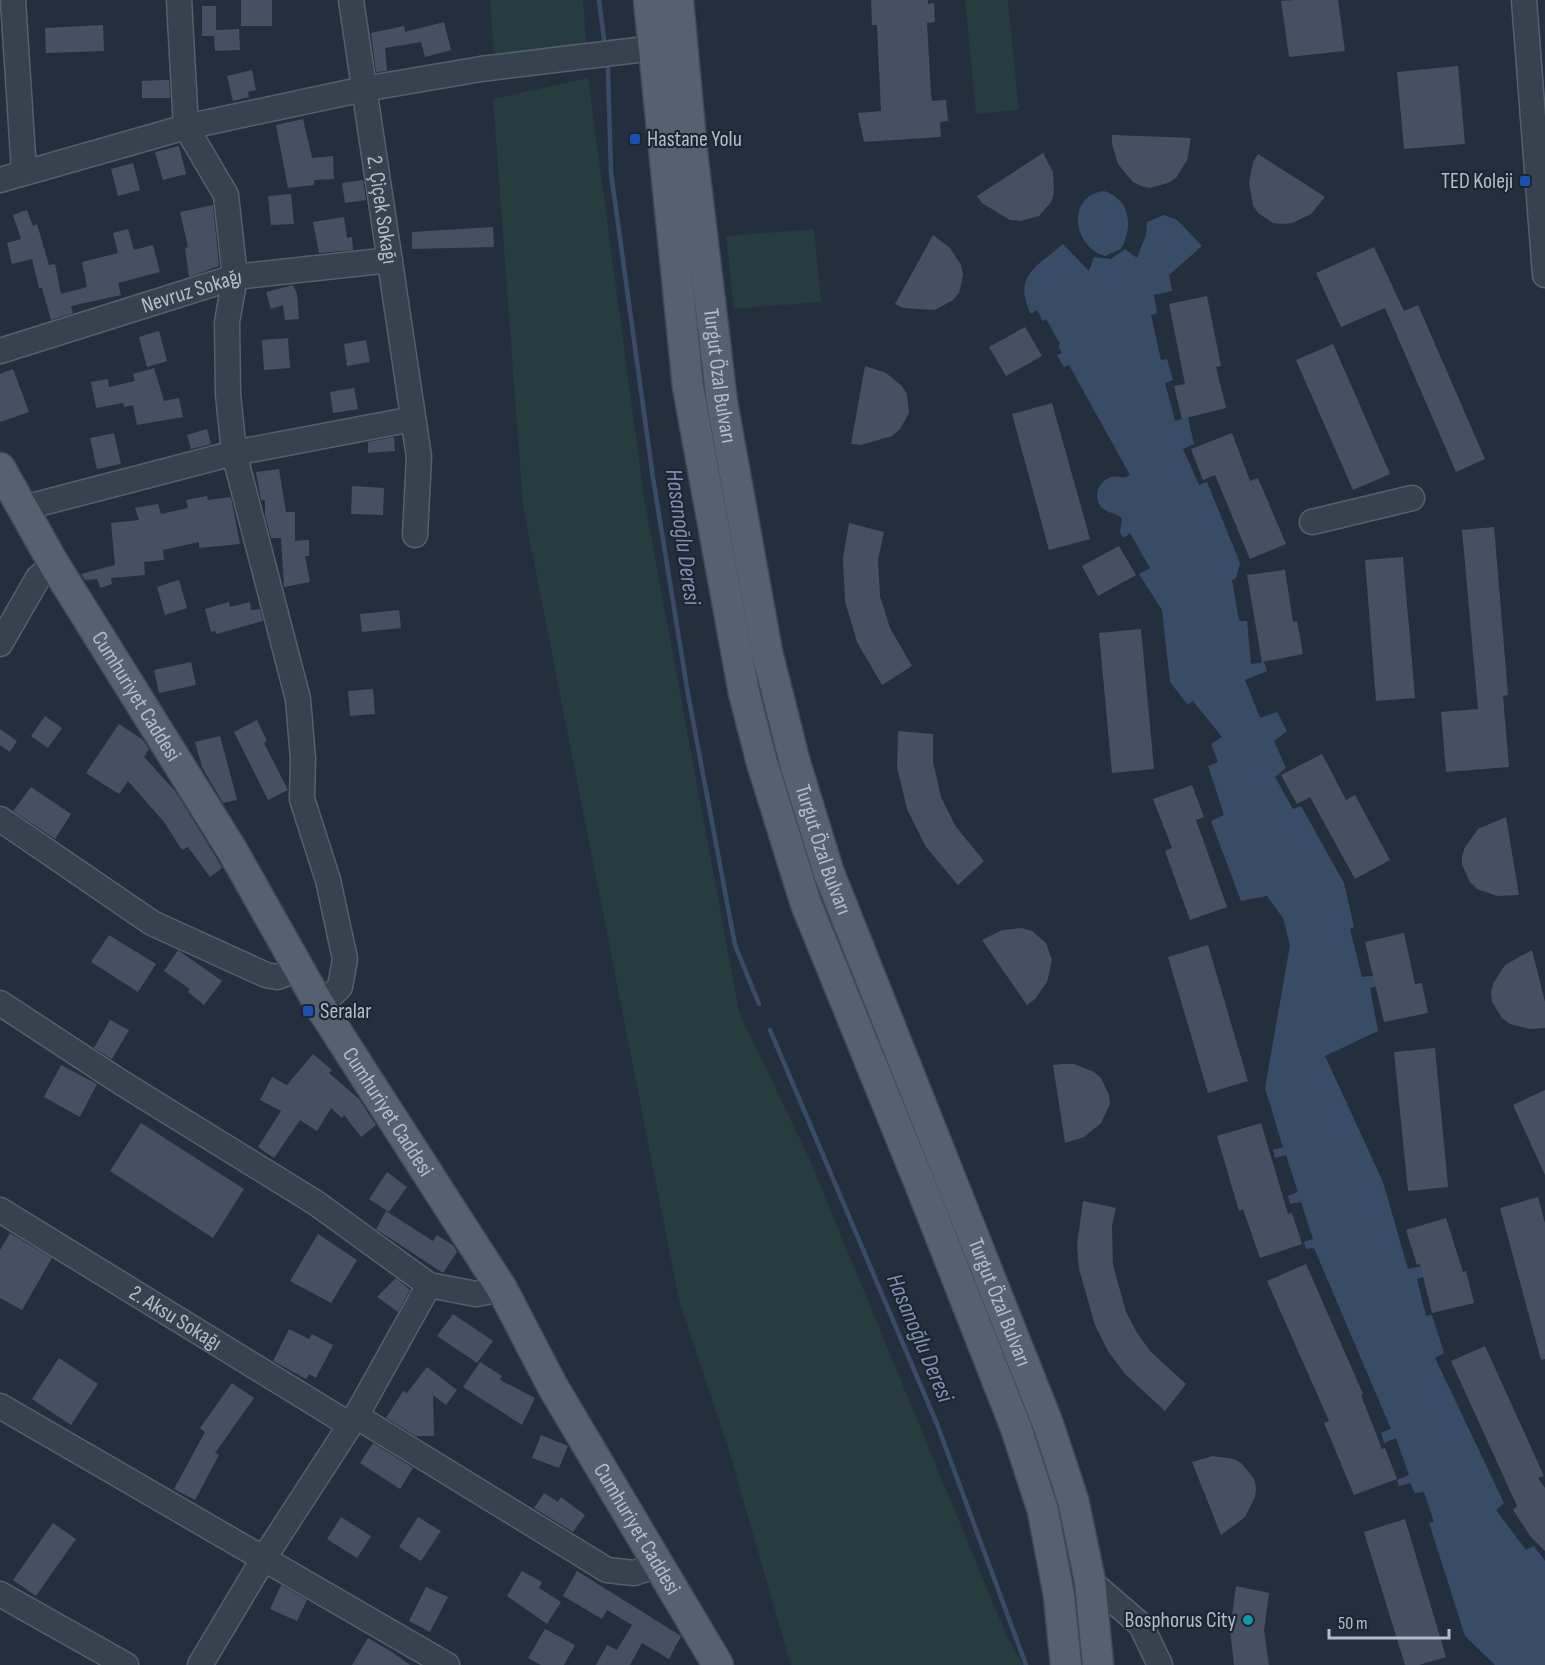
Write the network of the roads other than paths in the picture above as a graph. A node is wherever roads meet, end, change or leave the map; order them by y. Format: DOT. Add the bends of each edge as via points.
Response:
graph roads {
  1 [pos="13,0"];
  2 [pos="179,0"];
  3 [pos="351,0"];
  4 [pos="649,0"];
  5 [pos="678,0"];
  6 [pos="1524,0"];
  7 [pos="7,38"];
  8 [pos="654,48"];
  9 [pos="364,89"];
  10 [pos="186,127"];
  11 [pos="24,172"];
  12 [pos="0,180"];
  13 [pos="390,260"];
  14 [pos="1545,275"];
  15 [pos="235,277"];
  16 [pos="0,351"];
  17 [pos="413,419"];
  18 [pos="234,453"];
  19 [pos="0,468"];
  20 [pos="1412,498"];
  21 [pos="23,508"];
  22 [pos="1312,522"];
  23 [pos="415,535"];
  24 [pos="54,564"];
  25 [pos="0,644"];
  26 [pos="0,819"];
  27 [pos="299,969"];
  28 [pos="0,1003"];
  29 [pos="320,1006"];
  30 [pos="0,1210"];
  31 [pos="429,1285"];
  32 [pos="502,1289"];
  33 [pos="0,1406"];
  34 [pos="353,1421"];
  35 [pos="264,1558"];
  36 [pos="657,1565"];
  37 [pos="1090,1581"];
  38 [pos="0,1594"];
  39 [pos="126,1665"];
  40 [pos="200,1665"];
  41 [pos="447,1665"];
  42 [pos="718,1665"];
  43 [pos="1066,1665"];
  44 [pos="1098,1665"];
  45 [pos="1160,1665"];
  1 -- 7 [label="street"];
  2 -- 10 [label="street"];
  3 -- 9 [label="street, 2. Çiçek Sokağı"];
  4 -- 8 [label="main road, Turgut Özal Bulvarı"];
  5 -- 37 [label="main road, Turgut Özal Bulvarı" via="722,402 767,652 795,763 829,873 1048,1424 1073,1500"];
  6 -- 14 [label="street"];
  7 -- 11 [label="street"];
  8 -- 9 [label="street" via="481,69"];
  8 -- 43 [label="main road, Turgut Özal Bulvarı" via="688,387 744,693 806,904 1016,1428 1043,1511 1059,1596"];
  9 -- 10 [label="street"];
  9 -- 13 [label="street, 2. Çiçek Sokağı"];
  10 -- 11 [label="street"];
  10 -- 15 [label="street" via="226,195"];
  11 -- 12 [label="street"];
  13 -- 15 [label="street, Nevruz Sokağı"];
  13 -- 17 [label="street, 2. Çiçek Sokağı"];
  15 -- 16 [label="street, Nevruz Sokağı"];
  15 -- 18 [label="street" via="227,322"];
  17 -- 18 [label="street"];
  17 -- 23 [label="street, 2. Çiçek Sokağı" via="419,457"];
  18 -- 21 [label="street"];
  18 -- 29 [label="street" via="298,699 302,799 328,880 345,959 340,987"];
  19 -- 21 [label="main road, Cumhuriyet Caddesi"];
  20 -- 22 [label="street"];
  21 -- 24 [label="main road, Cumhuriyet Caddesi"];
  24 -- 25 [label="street" via="38,578"];
  24 -- 27 [label="main road, Cumhuriyet Caddesi" via="232,850"];
  26 -- 27 [label="street" via="152,923 266,975 277,977"];
  27 -- 29 [label="main road, Cumhuriyet Caddesi"];
  28 -- 31 [label="street" via="316,1203"];
  29 -- 32 [label="main road, Cumhuriyet Caddesi"];
  30 -- 34 [label="street, 2. Aksu Sokağı"];
  31 -- 32 [label="street" via="476,1294"];
  31 -- 34 [label="street"];
  32 -- 36 [label="main road, Cumhuriyet Caddesi" via="553,1387"];
  33 -- 35 [label="street"];
  34 -- 35 [label="street"];
  34 -- 36 [label="street, 2. Aksu Sokağı" via="607,1569 634,1573"];
  35 -- 40 [label="street"];
  35 -- 41 [label="street"];
  36 -- 42 [label="main road, Cumhuriyet Caddesi"];
  37 -- 44 [label="main road, Turgut Özal Bulvarı"];
  37 -- 45 [label="street" via="1141,1625"];
  38 -- 39 [label="street"];
}
